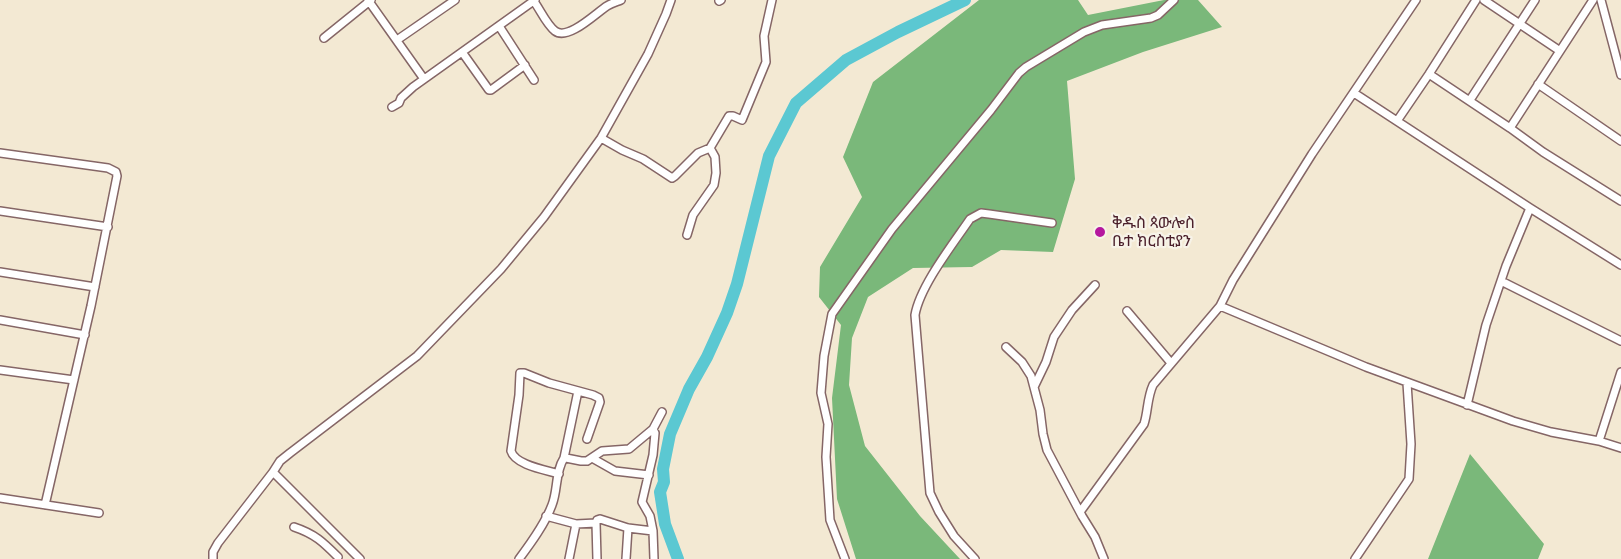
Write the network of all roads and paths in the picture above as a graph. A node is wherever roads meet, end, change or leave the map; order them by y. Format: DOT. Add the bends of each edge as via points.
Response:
graph roads {
  1 [pos="370,0"];
  2 [pos="455,0"];
  3 [pos="534,0"];
  4 [pos="621,0"];
  5 [pos="671,0"];
  6 [pos="1174,0"];
  7 [pos="1416,0"];
  8 [pos="1476,0"];
  9 [pos="1484,0"];
  10 [pos="1535,0"];
  11 [pos="1593,0"];
  12 [pos="1601,0"];
  13 [pos="773,1"];
  14 [pos="1519,23"];
  15 [pos="499,26"];
  16 [pos="324,38"];
  17 [pos="397,40"];
  18 [pos="1618,48"];
  19 [pos="1560,51"];
  20 [pos="462,52"];
  21 [pos="525,65"];
  22 [pos="1429,74"];
  23 [pos="1621,75"];
  24 [pos="424,79"];
  25 [pos="534,80"];
  26 [pos="1538,84"];
  27 [pos="1354,93"];
  28 [pos="1470,100"];
  29 [pos="392,107"];
  30 [pos="1396,121"];
  31 [pos="1510,128"];
  32 [pos="602,138"];
  33 [pos="1621,141"];
  34 [pos="710,148"];
  35 [pos="0,153"];
  36 [pos="1621,201"];
  37 [pos="1530,208"];
  38 [pos="0,212"];
  39 [pos="1052,223"];
  40 [pos="108,227"];
  41 [pos="687,235"];
  42 [pos="1621,265"];
  43 [pos="0,272"];
  44 [pos="1501,281"];
  45 [pos="1095,285"];
  46 [pos="95,287"];
  47 [pos="1220,306"];
  48 [pos="1127,311"];
  49 [pos="0,320"];
  50 [pos="84,334"];
  51 [pos="1621,341"];
  52 [pos="1006,347"];
  53 [pos="1171,363"];
  54 [pos="0,370"];
  55 [pos="1621,372"];
  56 [pos="74,380"];
  57 [pos="1407,382"];
  58 [pos="1034,387"];
  59 [pos="578,391"];
  60 [pos="1467,405"];
  61 [pos="662,412"];
  62 [pos="653,429"];
  63 [pos="587,439"];
  64 [pos="1599,441"];
  65 [pos="1621,446"];
  66 [pos="564,458"];
  67 [pos="592,458"];
  68 [pos="273,472"];
  69 [pos="559,474"];
  70 [pos="648,475"];
  71 [pos="0,498"];
  72 [pos="45,505"];
  73 [pos="1080,512"];
  74 [pos="99,513"];
  75 [pos="546,516"];
  76 [pos="596,523"];
  77 [pos="576,524"];
  78 [pos="294,528"];
  79 [pos="628,528"];
  80 [pos="653,531"];
  81 [pos="345,543"];
  82 [pos="213,555"];
  83 [pos="338,558"];
  84 [pos="843,558"];
  85 [pos="206,559"];
  86 [pos="360,559"];
  87 [pos="519,559"];
  88 [pos="569,559"];
  89 [pos="597,559"];
  90 [pos="626,559"];
  91 [pos="654,559"];
  92 [pos="975,559"];
  93 [pos="1104,559"];
  94 [pos="1355,559"];
  1 -- 16 [label="street"];
  1 -- 17 [label="street"];
  2 -- 17 [label="street"];
  3 -- 4 [label="street" via="553,29 564,33"];
  3 -- 15 [label="street"];
  5 -- 32 [label="street" via="648,54"];
  6 -- 84 [label="street" via="1151,18 1084,32 1019,73 892,229 832,314 821,393 828,424 830,520"];
  7 -- 27 [label="street"];
  8 -- 22 [label="street"];
  9 -- 14 [label="street"];
  10 -- 14 [label="street"];
  11 -- 19 [label="street"];
  12 -- 18 [label="street"];
  13 -- 34 [label="street" via="764,36 766,62 742,120 729,116"];
  14 -- 19 [label="street"];
  14 -- 28 [label="street"];
  15 -- 20 [label="street"];
  15 -- 21 [label="street"];
  17 -- 24 [label="street"];
  18 -- 23 [label="street"];
  19 -- 26 [label="street"];
  20 -- 21 [label="street" via="489,90"];
  20 -- 24 [label="street"];
  21 -- 25 [label="street"];
  22 -- 28 [label="street"];
  22 -- 30 [label="street"];
  24 -- 29 [label="street"];
  26 -- 31 [label="street"];
  26 -- 33 [label="street"];
  27 -- 30 [label="street"];
  27 -- 47 [label="street" via="1312,154"];
  28 -- 31 [label="street"];
  30 -- 37 [label="street"];
  31 -- 36 [label="street"];
  32 -- 34 [label="street" via="672,178 698,153"];
  32 -- 68 [label="street" via="501,269 417,356 280,461"];
  34 -- 41 [label="street" via="715,157 714,185 693,215"];
  35 -- 40 [label="street" via="116,172"];
  37 -- 42 [label="street"];
  37 -- 44 [label="street"];
  38 -- 40 [label="street"];
  39 -- 92 [label="street" via="981,213 970,219 926,286 916,310 930,493 954,536"];
  40 -- 46 [label="street"];
  43 -- 46 [label="street"];
  44 -- 51 [label="street"];
  44 -- 60 [label="street"];
  45 -- 58 [label="street" via="1054,337"];
  46 -- 50 [label="street"];
  47 -- 53 [label="street"];
  47 -- 57 [label="street"];
  48 -- 53 [label="street"];
  49 -- 50 [label="street"];
  50 -- 56 [label="street"];
  52 -- 58 [label="street" via="1022,362"];
  53 -- 73 [label="street" via="1153,385 1144,424"];
  54 -- 56 [label="street"];
  55 -- 64 [label="street"];
  56 -- 72 [label="street"];
  57 -- 60 [label="street"];
  57 -- 94 [label="street" via="1409,479"];
  58 -- 73 [label="street" via="1047,450"];
  59 -- 63 [label="street" via="599,400"];
  59 -- 66 [label="street"];
  59 -- 69 [label="street" via="524,373 519,375 513,456"];
  60 -- 64 [label="street" via="1551,432"];
  61 -- 62 [label="street"];
  62 -- 67 [label="street" via="629,449 602,451"];
  62 -- 70 [label="street"];
  64 -- 65 [label="street"];
  66 -- 67 [label="street"];
  66 -- 69 [label="street"];
  67 -- 70 [label="street" via="615,471"];
  68 -- 81 [label="street"];
  68 -- 82 [label="street"];
  69 -- 75 [label="street"];
  70 -- 80 [label="street" via="642,502"];
  71 -- 72 [label="street"];
  72 -- 74 [label="street"];
  73 -- 93 [label="street"];
  75 -- 77 [label="street"];
  75 -- 87 [label="street"];
  76 -- 77 [label="street"];
  76 -- 79 [label="street" via="600,519"];
  76 -- 89 [label="street"];
  77 -- 88 [label="street"];
  78 -- 83 [label="street" via="309,532"];
  79 -- 80 [label="street"];
  79 -- 90 [label="street"];
  80 -- 91 [label="street"];
  81 -- 83 [label="street"];
  81 -- 86 [label="street"];
  82 -- 85 [label="street"];
}
